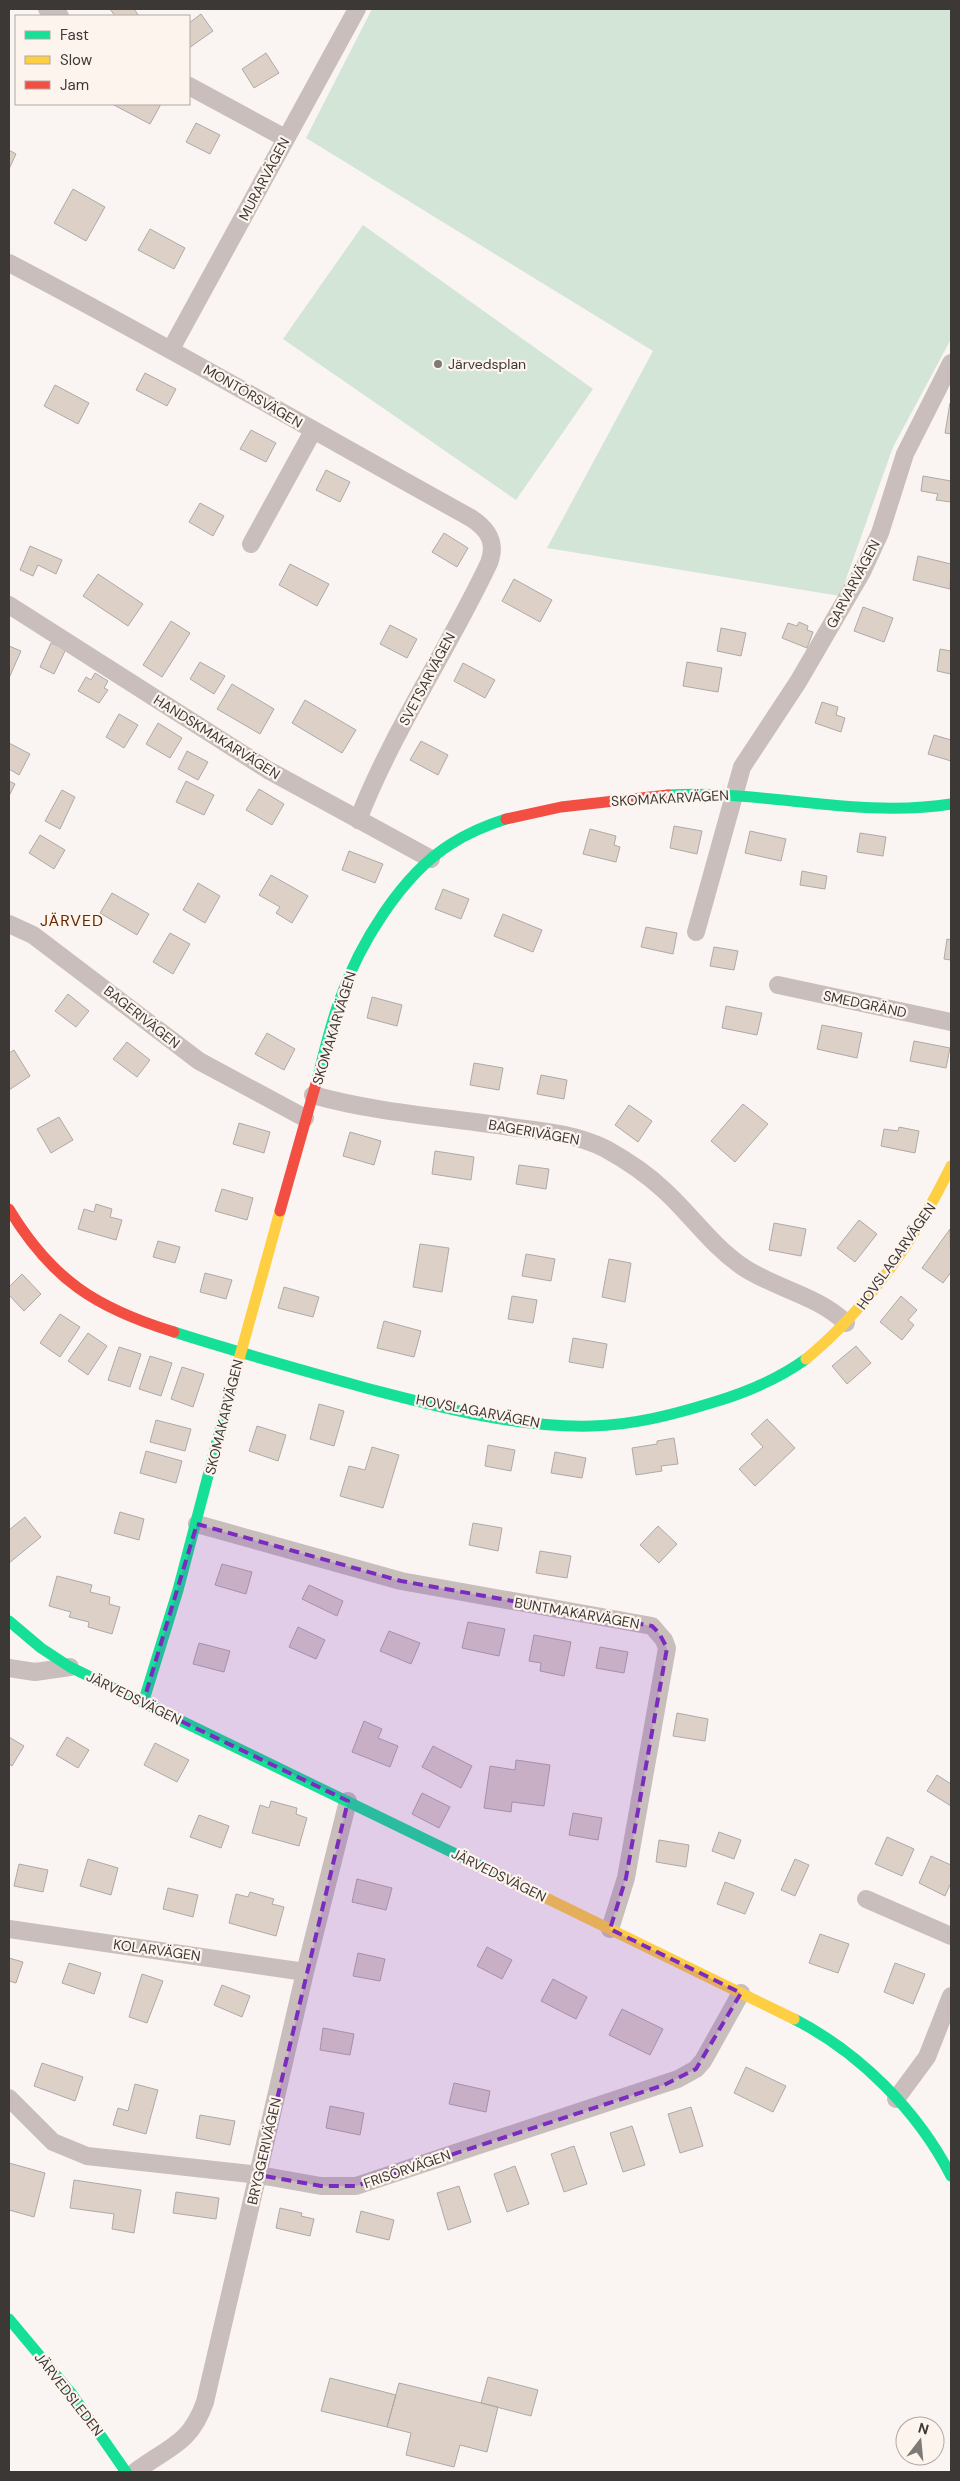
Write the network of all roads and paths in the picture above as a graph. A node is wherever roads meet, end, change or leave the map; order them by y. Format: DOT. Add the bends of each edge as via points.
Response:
graph roads {
  1 [pos="47,9"];
  2 [pos="356,9"];
  3 [pos="58,15"];
  4 [pos="190,87"];
  5 [pos="285,138"];
  6 [pos="9,263"];
  7 [pos="171,349"];
  8 [pos="951,363"];
  9 [pos="313,430"];
  10 [pos="490,537"];
  11 [pos="251,544"];
  12 [pos="9,606"];
  13 [pos="734,795"];
  14 [pos="951,804"];
  15 [pos="358,820"];
  16 [pos="431,859"];
  17 [pos="9,924"];
  18 [pos="696,932"];
  19 [pos="778,985"];
  20 [pos="951,1022"];
  21 [pos="313,1095"];
  22 [pos="305,1118"];
  23 [pos="951,1166"];
  24 [pos="9,1209"];
  25 [pos="846,1323"];
  26 [pos="240,1353"];
  27 [pos="197,1524"];
  28 [pos="9,1620"];
  29 [pos="70,1667"];
  30 [pos="9,1668"];
  31 [pos="142,1703"];
  32 [pos="348,1801"];
  33 [pos="866,1899"];
  34 [pos="9,1928"];
  35 [pos="610,1929"];
  36 [pos="951,1936"];
  37 [pos="305,1972"];
  38 [pos="741,1993"];
  39 [pos="951,1996"];
  40 [pos="9,2098"];
  41 [pos="896,2099"];
  42 [pos="259,2175"];
  43 [pos="951,2176"];
  44 [pos="9,2319"];
  45 [pos="126,2472"];
  46 [pos="135,2472"];
  1 -- 3 [label="street"];
  2 -- 5 [label="street, MURARVÄGEN"];
  4 -- 5 [label="street"];
  5 -- 7 [label="street, MURARVÄGEN"];
  6 -- 7 [label="street, MONTÖRSVÄGEN"];
  7 -- 9 [label="street, MONTÖRSVÄGEN"];
  8 -- 13 [label="street, GARVARVÄGEN" via="905,454 880,533 862,572 798,682 742,767"];
  9 -- 10 [label="street, MONTÖRSVÄGEN" via="471,518 486,529"];
  9 -- 11 [label="street"];
  10 -- 15 [label="street, SVETSARVÄGEN" via="493,550 490,563 397,735"];
  12 -- 15 [label="street, HANDSKMAKARVÄGEN" via="268,770"];
  13 -- 14 [label="street, SKOMAKARVÄGEN" via="893,809"];
  13 -- 16 [label="street, SKOMAKARVÄGEN" via="650,796 561,806 495,823 448,846"];
  13 -- 18 [label="street, GARVARVÄGEN"];
  15 -- 16 [label="street, HANDSKMAKARVÄGEN"];
  16 -- 21 [label="street, SKOMAKARVÄGEN" via="365,942 351,969"];
  17 -- 22 [label="street, BAGERIVÄGEN" via="33,935 199,1061"];
  19 -- 20 [label="street, SMEDGRÄND"];
  21 -- 22 [label="street, SKOMAKARVÄGEN"];
  21 -- 25 [label="street, BAGERIVÄGEN" via="387,1111 551,1133 601,1147 666,1192 714,1243 744,1268 825,1306"];
  22 -- 26 [label="street, SKOMAKARVÄGEN"];
  23 -- 25 [label="street, HOVSLAGARVÄGEN" via="936,1200 888,1272"];
  24 -- 26 [label="street, HOVSLAGARVÄGEN" via="37,1251 105,1307 147,1324"];
  25 -- 26 [label="street, HOVSLAGARVÄGEN" via="817,1351 760,1386 660,1418 615,1425 577,1426 503,1418 360,1386"];
  26 -- 27 [label="street, SKOMAKARVÄGEN"];
  27 -- 31 [label="street, SKOMAKARVÄGEN"];
  27 -- 35 [label="street, BUNTMAKARVÄGEN" via="401,1581 652,1626 667,1648 626,1878"];
  28 -- 29 [label="street, JÄRVEDSVÄGEN" via="41,1648"];
  29 -- 30 [label="street" via="35,1672"];
  29 -- 31 [label="street, JÄRVEDSVÄGEN"];
  31 -- 32 [label="street, JÄRVEDSVÄGEN"];
  32 -- 35 [label="street, JÄRVEDSVÄGEN"];
  32 -- 37 [label="street, BRYGGERIVÄGEN"];
  33 -- 36 [label="street"];
  34 -- 37 [label="street, KOLARVÄGEN"];
  35 -- 38 [label="street, JÄRVEDSVÄGEN"];
  37 -- 42 [label="street, BRYGGERIVÄGEN"];
  38 -- 41 [label="street, JÄRVEDSVÄGEN" via="830,2040"];
  38 -- 42 [label="street, FRISÖRVÄGEN" via="696,2069 664,2086 356,2186 321,2186"];
  39 -- 41 [label="street" via="927,2057"];
  40 -- 42 [label="street, FRISÖRVÄGEN" via="53,2142 87,2156"];
  41 -- 43 [label="street, JÄRVEDSVÄGEN" via="922,2130"];
  42 -- 46 [label="street, BRYGGERIVÄGEN" via="198,2421 188,2436"];
  44 -- 45 [label="street, JÄRVEDSLEDEN" via="71,2393"];
}
